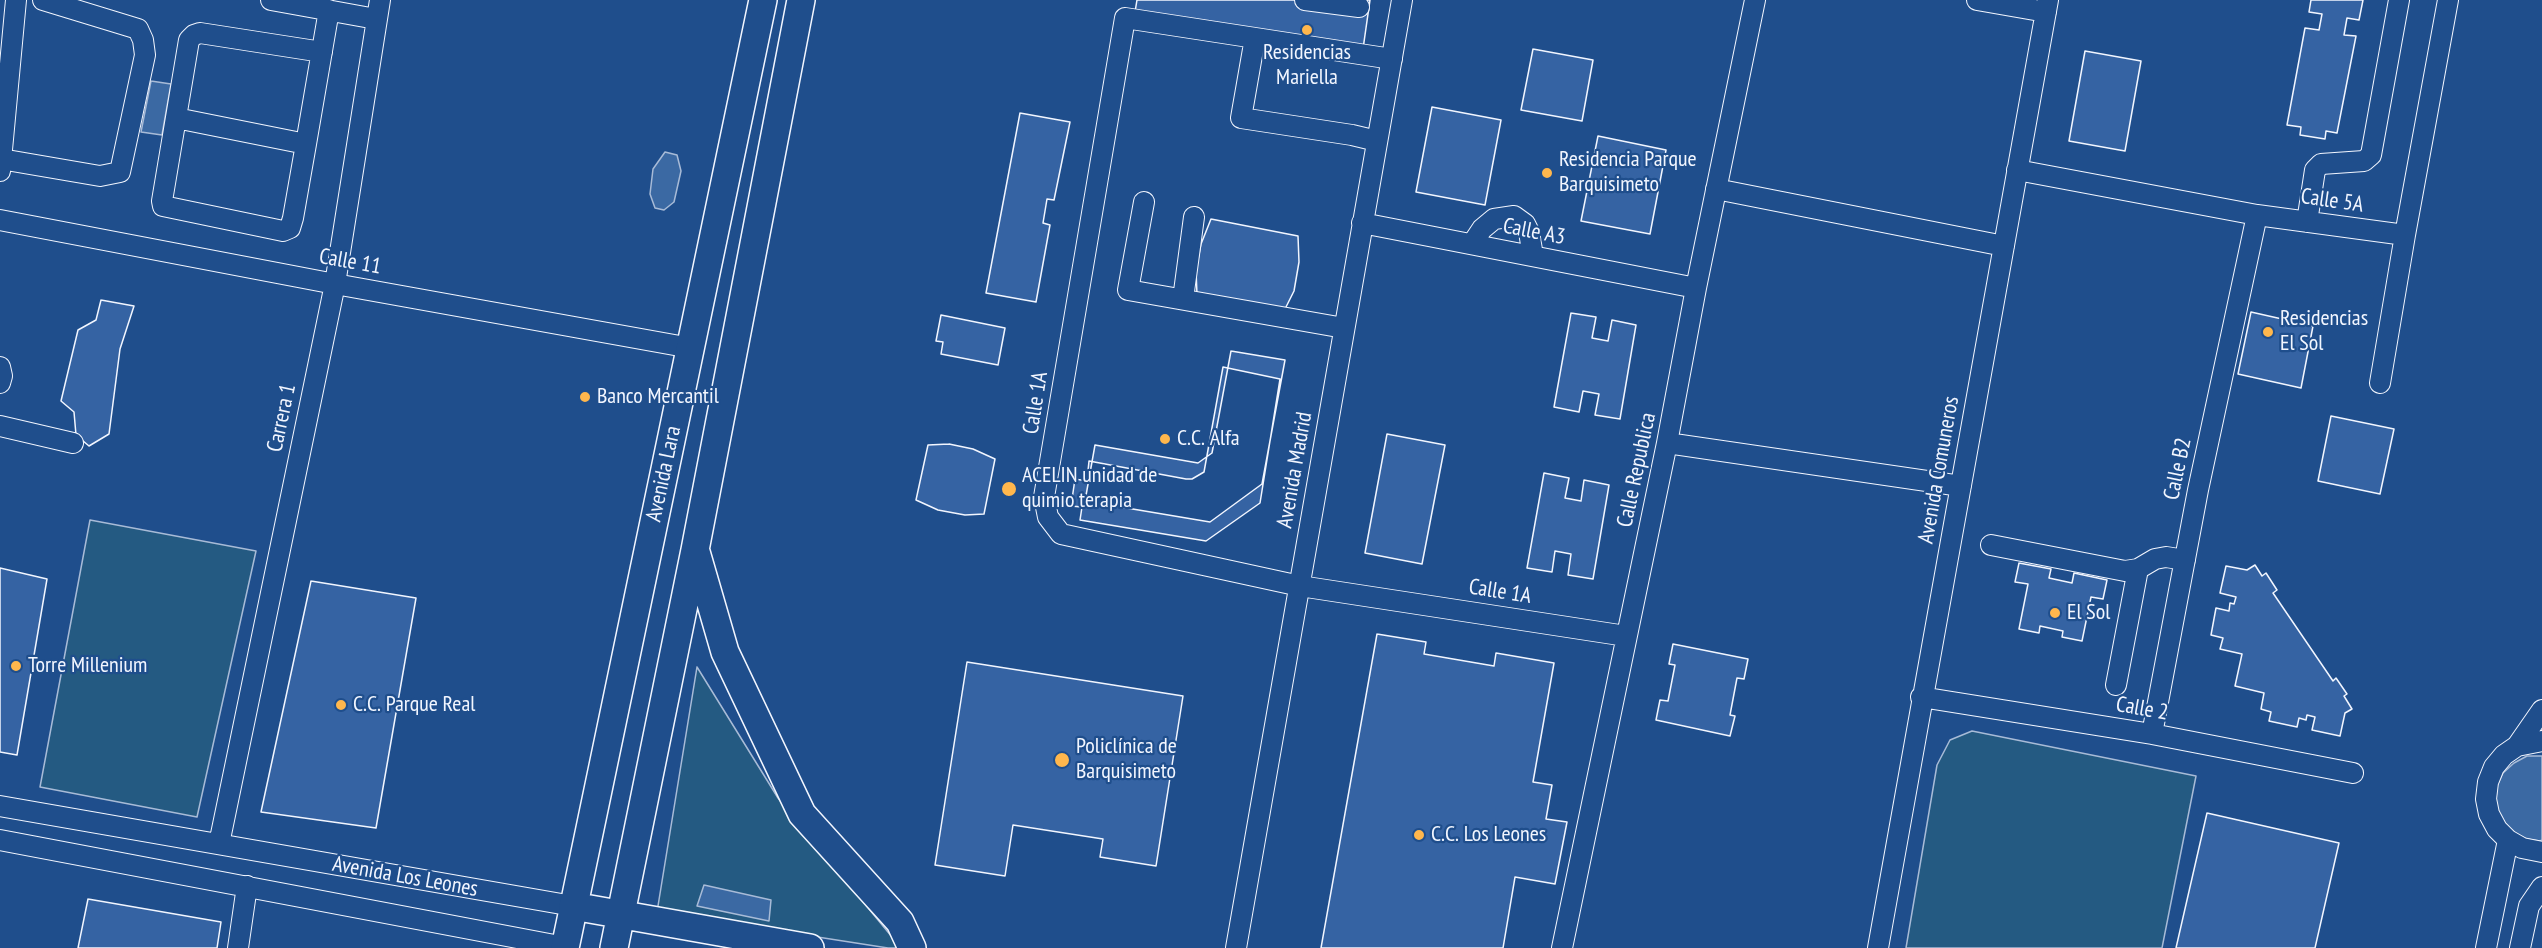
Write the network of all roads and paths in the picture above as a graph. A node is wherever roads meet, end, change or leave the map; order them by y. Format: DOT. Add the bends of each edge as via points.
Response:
graph roads {
  1 [pos="16,0"];
  2 [pos="43,0"];
  3 [pos="271,0"];
  4 [pos="763,0"];
  5 [pos="801,0"];
  6 [pos="1305,0"];
  7 [pos="1402,0"];
  8 [pos="1755,0"];
  9 [pos="1977,0"];
  10 [pos="2399,0"];
  11 [pos="2448,0"];
  12 [pos="1334,2"];
  13 [pos="2047,6"];
  14 [pos="1359,7"];
  15 [pos="378,9"];
  16 [pos="1126,9"];
  17 [pos="329,10"];
  18 [pos="1255,38"];
  19 [pos="322,52"];
  20 [pos="1392,59"];
  21 [pos="176,118"];
  22 [pos="1377,141"];
  23 [pos="306,144"];
  24 [pos="1,165"];
  25 [pos="2017,170"];
  26 [pos="1716,189"];
  27 [pos="1144,202"];
  28 [pos="2257,214"];
  29 [pos="1194,217"];
  30 [pos="0,220"];
  31 [pos="2307,222"];
  32 [pos="1362,223"];
  33 [pos="2405,235"];
  34 [pos="1472,244"];
  35 [pos="2004,246"];
  36 [pos="1533,256"];
  37 [pos="334,284"];
  38 [pos="1696,288"];
  39 [pos="1183,299"];
  40 [pos="1344,328"];
  41 [pos="691,348"];
  42 [pos="0,368"];
  43 [pos="0,383"];
  44 [pos="2380,383"];
  45 [pos="0,426"];
  46 [pos="73,443"];
  47 [pos="1667,443"];
  48 [pos="1961,486"];
  49 [pos="1991,545"];
  50 [pos="695,550"];
  51 [pos="2185,560"];
  52 [pos="2138,569"];
  53 [pos="1300,586"];
  54 [pos="1626,636"];
  55 [pos="2116,685"];
  56 [pos="1922,697"];
  57 [pos="2542,710"];
  58 [pos="2152,734"];
  59 [pos="2542,741"];
  60 [pos="2517,746"];
  61 [pos="2353,773"];
  62 [pos="0,806"];
  63 [pos="0,840"];
  64 [pos="2508,840"];
  65 [pos="219,844"];
  66 [pos="2542,852"];
  67 [pos="247,886"];
  68 [pos="2542,887"];
  69 [pos="573,906"];
  70 [pos="620,916"];
  71 [pos="238,948"];
  72 [pos="566,948"];
  73 [pos="614,948"];
  74 [pos="810,948"];
  75 [pos="912,948"];
  76 [pos="1236,948"];
  77 [pos="1562,948"];
  78 [pos="1878,948"];
  79 [pos="2486,948"];
  80 [pos="2520,948"];
  1 -- 24 [label="street"];
  2 -- 24 [label="street" via="138,29 143,40 145,55 120,171 100,176"];
  3 -- 17 [label="street"];
  4 -- 41 [label="street, Avenida Lara"];
  5 -- 50 [label="street, Avenida Lara"];
  6 -- 12 [label="street"];
  7 -- 20 [label="street, Avenida Madrid"];
  8 -- 26 [label="street, Calle Republica"];
  9 -- 13 [label="street"];
  10 -- 31 [label="street" via="2371,155 2364,160 2321,164 2315,170"];
  11 -- 33 [label="street"];
  12 -- 14 [label="street"];
  13 -- 25 [label="street, Avenida Comuneros"];
  15 -- 17 [label="street"];
  15 -- 37 [label="street, Carrera 1"];
  16 -- 18 [label="street, Calle 1A"];
  16 -- 53 [label="street, Calle 1A" via="1044,497 1048,517 1061,534"];
  17 -- 19 [label="street"];
  18 -- 20 [label="street, Calle 1A"];
  18 -- 22 [label="street" via="1241,118"];
  19 -- 21 [label="street" via="194,35 189,40"];
  19 -- 23 [label="street"];
  20 -- 22 [label="street, Avenida Madrid"];
  21 -- 23 [label="street"];
  21 -- 23 [label="street" via="163,206 283,231 290,228 293,218"];
  22 -- 32 [label="street, Avenida Madrid"];
  25 -- 28 [label="street, Calle 5A"];
  25 -- 35 [label="street, Avenida Comuneros"];
  26 -- 35 [label="street"];
  26 -- 38 [label="street, Calle Republica"];
  27 -- 39 [label="street" via="1128,290"];
  28 -- 31 [label="street, Calle 5A"];
  28 -- 51 [label="street, Calle B2"];
  29 -- 39 [label="street"];
  30 -- 37 [label="street, Calle 11"];
  31 -- 33 [label="street, Calle 5A"];
  32 -- 34 [label="street, Calle A3"];
  32 -- 40 [label="street, Avenida Madrid"];
  33 -- 44 [label="street"];
  34 -- 36 [label="street, Calle A3"];
  34 -- 36 [label="street" via="1494,219 1514,216 1529,232"];
  35 -- 48 [label="street, Avenida Comuneros"];
  36 -- 38 [label="street, Calle A3"];
  37 -- 41 [label="street, Calle 11"];
  37 -- 65 [label="street, Carrera 1"];
  38 -- 47 [label="street, Calle Republica"];
  39 -- 40 [label="street"];
  40 -- 53 [label="street, Avenida Madrid"];
  41 -- 69 [label="street, Avenida Lara"];
  42 -- 43 [label="street"];
  45 -- 46 [label="street"];
  47 -- 48 [label="street"];
  47 -- 54 [label="street, Calle Republica"];
  48 -- 56 [label="street, Avenida Comuneros"];
  49 -- 52 [label="street" via="2125,571"];
  50 -- 70 [label="street, Avenida Lara"];
  50 -- 75 [label="street" via="725,652 802,814 900,922"];
  51 -- 52 [label="street" via="2155,559"];
  51 -- 58 [label="street, Calle B2"];
  52 -- 55 [label="street"];
  53 -- 54 [label="street, Calle 1A"];
  53 -- 76 [label="street, Avenida Madrid"];
  54 -- 77 [label="street, Calle Republica"];
  56 -- 58 [label="street, Calle 2"];
  56 -- 78 [label="street, Avenida Comuneros"];
  57 -- 60 [label="street"];
  58 -- 61 [label="street, Calle 2"];
  59 -- 60 [label="street"];
  60 -- 64 [label="street" via="2494,767 2486,799 2497,829"];
  62 -- 65 [label="street, Avenida Los Leones"];
  63 -- 67 [label="street, Avenida Los Leones"];
  64 -- 66 [label="street"];
  64 -- 79 [label="street"];
  65 -- 69 [label="street, Avenida Los Leones"];
  67 -- 71 [label="street"];
  67 -- 72 [label="street, Avenida Los Leones"];
  68 -- 80 [label="street" via="2529,906"];
  69 -- 70 [label="street, Avenida Los Leones"];
  69 -- 72 [label="street, Avenida Lara"];
  70 -- 73 [label="street, Avenida Lara"];
  70 -- 74 [label="street, Avenida Los Leones"];
}
